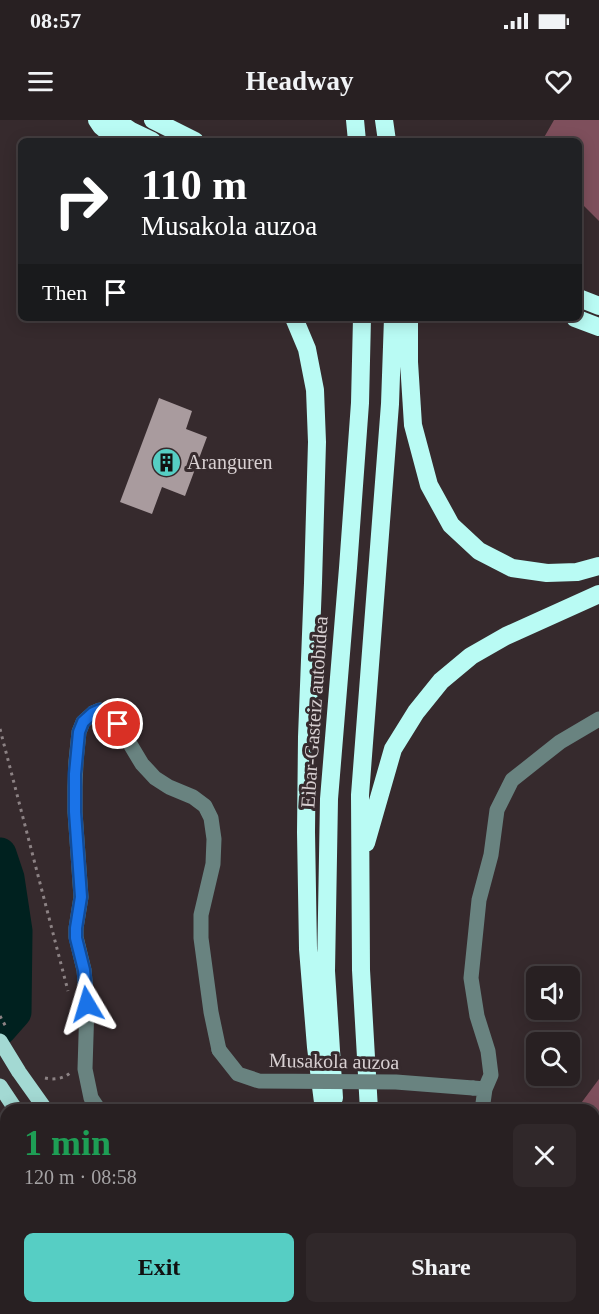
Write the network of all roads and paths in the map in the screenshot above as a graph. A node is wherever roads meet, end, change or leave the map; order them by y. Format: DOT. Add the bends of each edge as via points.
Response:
graph roads {
  1 [pos="97,120"];
  2 [pos="115,120"];
  3 [pos="153,120"];
  4 [pos="355,120"];
  5 [pos="384,120"];
  6 [pos="115,138"];
  7 [pos="146,138"];
  8 [pos="189,138"];
  9 [pos="357,138"];
  10 [pos="387,138"];
  11 [pos="582,299"];
  12 [pos="599,306"];
  13 [pos="295,321"];
  14 [pos="362,321"];
  15 [pos="393,321"];
  16 [pos="409,321"];
  17 [pos="582,321"];
  18 [pos="599,327"];
  19 [pos="599,566"];
  20 [pos="599,594"];
  21 [pos="599,719"];
  22 [pos="0,729"];
  23 [pos="361,860"];
  24 [pos="69,998"];
  25 [pos="0,1041"];
  26 [pos="71,1072"];
  27 [pos="39,1077"];
  28 [pos="0,1086"];
  29 [pos="479,1089"];
  30 [pos="12,1104"];
  31 [pos="42,1104"];
  32 [pos="95,1104"];
  33 [pos="323,1104"];
  34 [pos="336,1104"];
  35 [pos="369,1104"];
  36 [pos="481,1104"];
  1 -- 6 [label="highway"];
  2 -- 7 [label="highway"];
  3 -- 8 [label="highway"];
  4 -- 9 [label="highway"];
  5 -- 10 [label="highway"];
  11 -- 12 [label="highway"];
  13 -- 33 [label="highway" via="307,349 315,390 317,442 306,832 308,949"];
  14 -- 34 [label="highway, Eibar-Gasteiz autobidea" via="359,414 329,799 326,971"];
  15 -- 23 [label="highway" via="360,795"];
  16 -- 19 [label="highway" via="413,425 429,485 451,525 478,552 512,568 547,573 577,572"];
  17 -- 18 [label="highway"];
  20 -- 23 [label="highway" via="506,636 471,656 441,681 393,749"];
  21 -- 29 [label="street" via="560,742 512,780 497,810 479,900 471,978 491,1075"];
  22 -- 24 [label="path"];
  23 -- 35 [label="highway" via="361,970"];
  25 -- 31 [label="main road"];
  26 -- 27 [label="path" via="65,1077"];
  28 -- 30 [label="main road"];
  29 -- 32 [label="street, Musakola auzoa, bridge" via="396,1082 259,1081 238,1074 219,1050 201,938 201,915 213,864 212,818 193,797 155,778 118,724 100,710 83,722 79,732 75,812 81,897 76,938 87,1004 85,1069"];
  29 -- 36 [label="street"];
}
